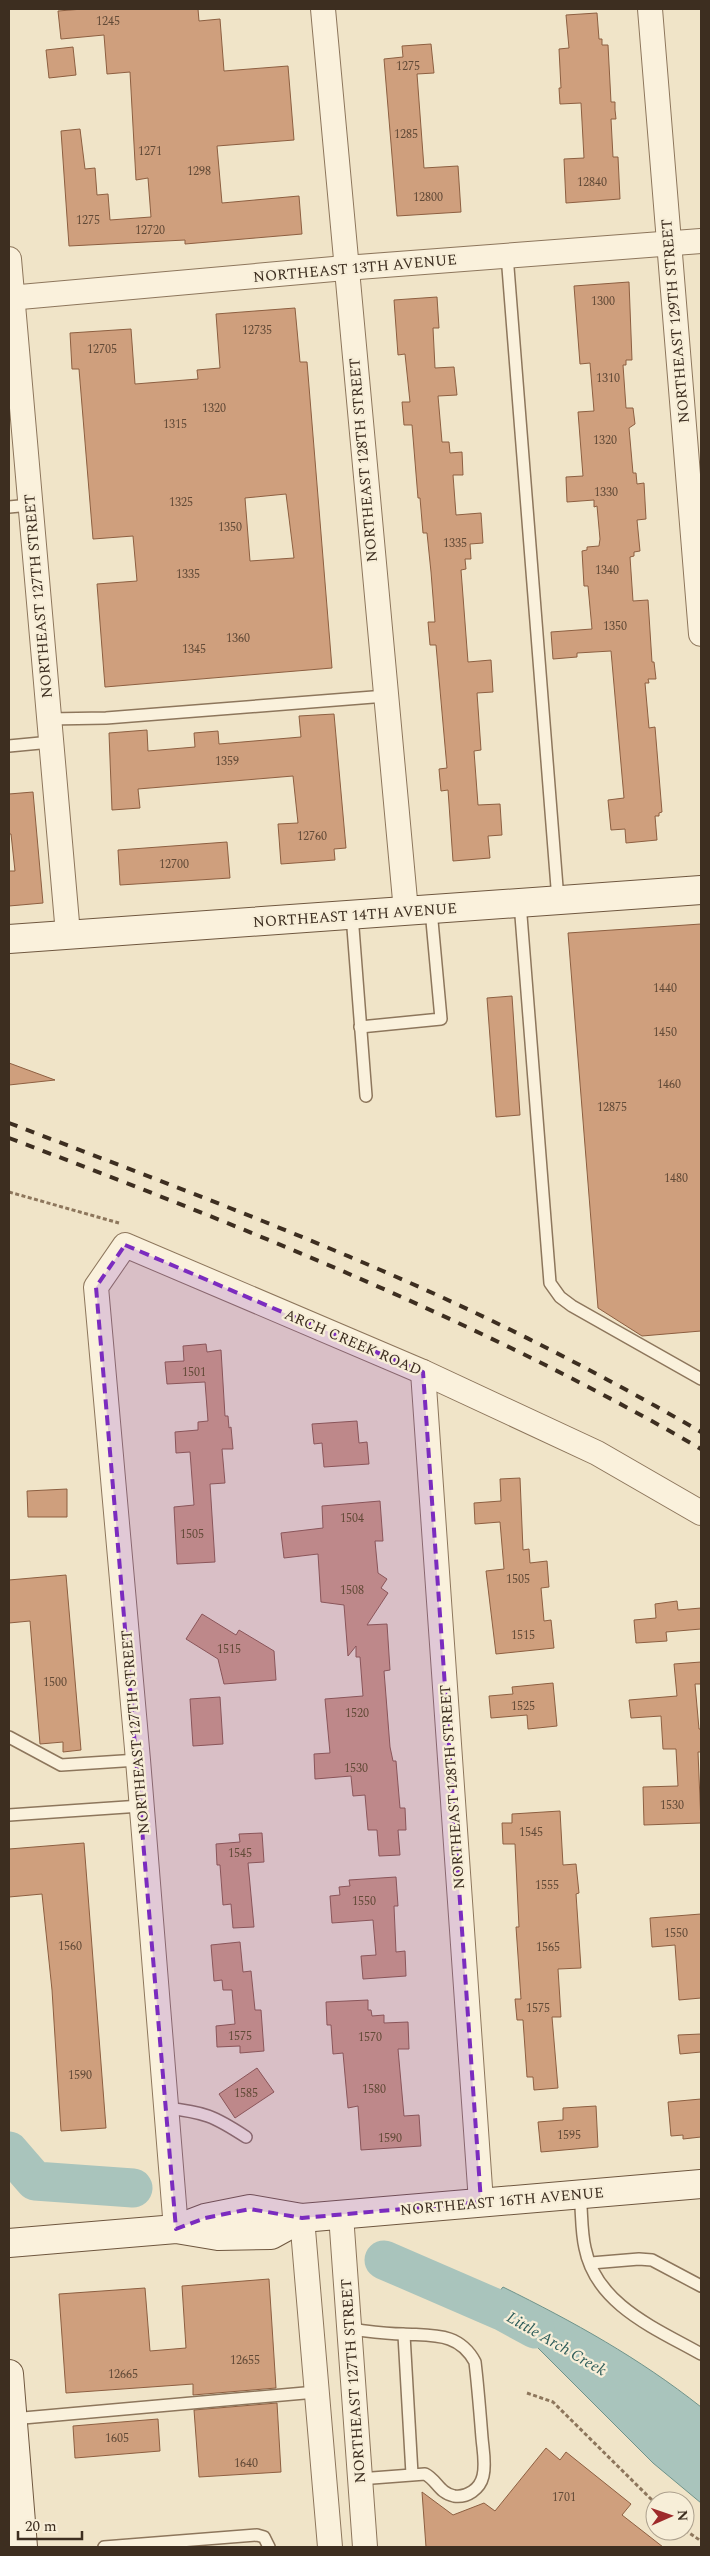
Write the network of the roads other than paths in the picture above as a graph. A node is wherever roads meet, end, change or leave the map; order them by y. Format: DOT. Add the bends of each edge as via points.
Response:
graph roads {
  1 [pos="323,9"];
  2 [pos="650,9"];
  3 [pos="701,241"];
  4 [pos="669,243"];
  5 [pos="508,255"];
  6 [pos="9,259"];
  7 [pos="345,268"];
  8 [pos="10,298"];
  9 [pos="19,506"];
  10 [pos="701,634"];
  11 [pos="386,696"];
  12 [pos="50,730"];
  13 [pos="9,746"];
  14 [pos="701,890"];
  15 [pos="558,900"];
  16 [pos="520,903"];
  17 [pos="418,911"];
  18 [pos="352,915"];
  19 [pos="68,934"];
  20 [pos="9,939"];
  21 [pos="360,1027"];
  22 [pos="366,1096"];
  23 [pos="125,1245"];
  24 [pos="423,1372"];
  25 [pos="701,1379"];
  26 [pos="701,1513"];
  27 [pos="9,1737"];
  28 [pos="138,1760"];
  29 [pos="141,1806"];
  30 [pos="9,1816"];
  31 [pos="166,2108"];
  32 [pos="246,2137"];
  33 [pos="701,2184"];
  34 [pos="580,2194"];
  35 [pos="481,2202"];
  36 [pos="341,2214"];
  37 [pos="302,2218"];
  38 [pos="176,2229"];
  39 [pos="9,2243"];
  40 [pos="591,2264"];
  41 [pos="701,2286"];
  42 [pos="349,2329"];
  43 [pos="404,2334"];
  44 [pos="701,2354"];
  45 [pos="9,2374"];
  46 [pos="9,2380"];
  47 [pos="316,2392"];
  48 [pos="12,2430"];
  49 [pos="412,2474"];
  50 [pos="360,2478"];
  51 [pos="324,2481"];
  52 [pos="23,2547"];
  53 [pos="104,2547"];
  54 [pos="269,2547"];
  55 [pos="330,2547"];
  56 [pos="365,2547"];
  1 -- 7 [label="street, NORTHEAST 128TH STREET"];
  2 -- 4 [label="street, NORTHEAST 129TH STREET"];
  3 -- 4 [label="street, NORTHEAST 13TH AVENUE"];
  4 -- 5 [label="street, NORTHEAST 13TH AVENUE"];
  4 -- 10 [label="street, NORTHEAST 129TH STREET"];
  5 -- 7 [label="street, NORTHEAST 13TH AVENUE"];
  5 -- 15 [label="lane"];
  6 -- 8 [label="street, NORTHEAST 127TH STREET"];
  7 -- 8 [label="street, NORTHEAST 13TH AVENUE"];
  7 -- 11 [label="street, NORTHEAST 128TH STREET"];
  8 -- 9 [label="street, NORTHEAST 127TH STREET"];
  9 -- 12 [label="street, NORTHEAST 127TH STREET"];
  11 -- 12 [label="lane" via="106,718"];
  11 -- 17 [label="street, NORTHEAST 128TH STREET"];
  12 -- 13 [label="lane"];
  12 -- 19 [label="street, NORTHEAST 127TH STREET"];
  14 -- 15 [label="street, NORTHEAST 14TH AVENUE"];
  15 -- 16 [label="street, NORTHEAST 14TH AVENUE"];
  16 -- 17 [label="street, NORTHEAST 14TH AVENUE"];
  16 -- 25 [label="lane" via="550,1284 572,1306"];
  17 -- 18 [label="street, NORTHEAST 14TH AVENUE"];
  17 -- 21 [label="lane" via="441,1019"];
  18 -- 19 [label="street, NORTHEAST 14TH AVENUE"];
  18 -- 21 [label="lane"];
  19 -- 20 [label="street, NORTHEAST 14TH AVENUE"];
  21 -- 22 [label="lane"];
  23 -- 24 [label="street, ARCH CREEK ROAD"];
  23 -- 28 [label="street, NORTHEAST 127TH STREET" via="96,1288"];
  24 -- 26 [label="street, ARCH CREEK ROAD" via="597,1453"];
  24 -- 35 [label="street, NORTHEAST 128TH STREET"];
  27 -- 28 [label="lane" via="61,1764"];
  28 -- 29 [label="street, NORTHEAST 127TH STREET"];
  29 -- 30 [label="lane"];
  29 -- 31 [label="street, NORTHEAST 127TH STREET"];
  31 -- 32 [label="lane" via="199,2111 218,2118"];
  31 -- 38 [label="street, NORTHEAST 127TH STREET"];
  33 -- 34 [label="street, NORTHEAST 16TH AVENUE"];
  34 -- 35 [label="street, NORTHEAST 16TH AVENUE"];
  34 -- 40 [label="lane" via="585,2249"];
  35 -- 36 [label="street, NORTHEAST 16TH AVENUE"];
  36 -- 37 [label="street, NORTHEAST 16TH AVENUE"];
  36 -- 42 [label="street, NORTHEAST 127TH STREET"];
  37 -- 38 [label="street, NORTHEAST 16TH AVENUE" via="272,2235 218,2236"];
  37 -- 47 [label="street"];
  38 -- 39 [label="street, NORTHEAST 16TH AVENUE"];
  40 -- 41 [label="lane" via="652,2260"];
  40 -- 44 [label="lane" via="614,2301"];
  42 -- 43 [label="lane"];
  42 -- 50 [label="street, NORTHEAST 127TH STREET"];
  43 -- 49 [label="lane"];
  43 -- 49 [label="lane" via="439,2336 468,2349 475,2362 484,2465 480,2484 467,2495 447,2494 430,2477"];
  45 -- 46 [label="street"];
  46 -- 48 [label="street"];
  47 -- 48 [label="lane"];
  47 -- 51 [label="street"];
  48 -- 52 [label="street"];
  49 -- 50 [label="lane"];
  50 -- 51 [label="street"];
  50 -- 56 [label="street, NORTHEAST 127TH STREET"];
  51 -- 55 [label="street"];
  53 -- 54 [label="lane" via="257,2535 264,2537"];
}
